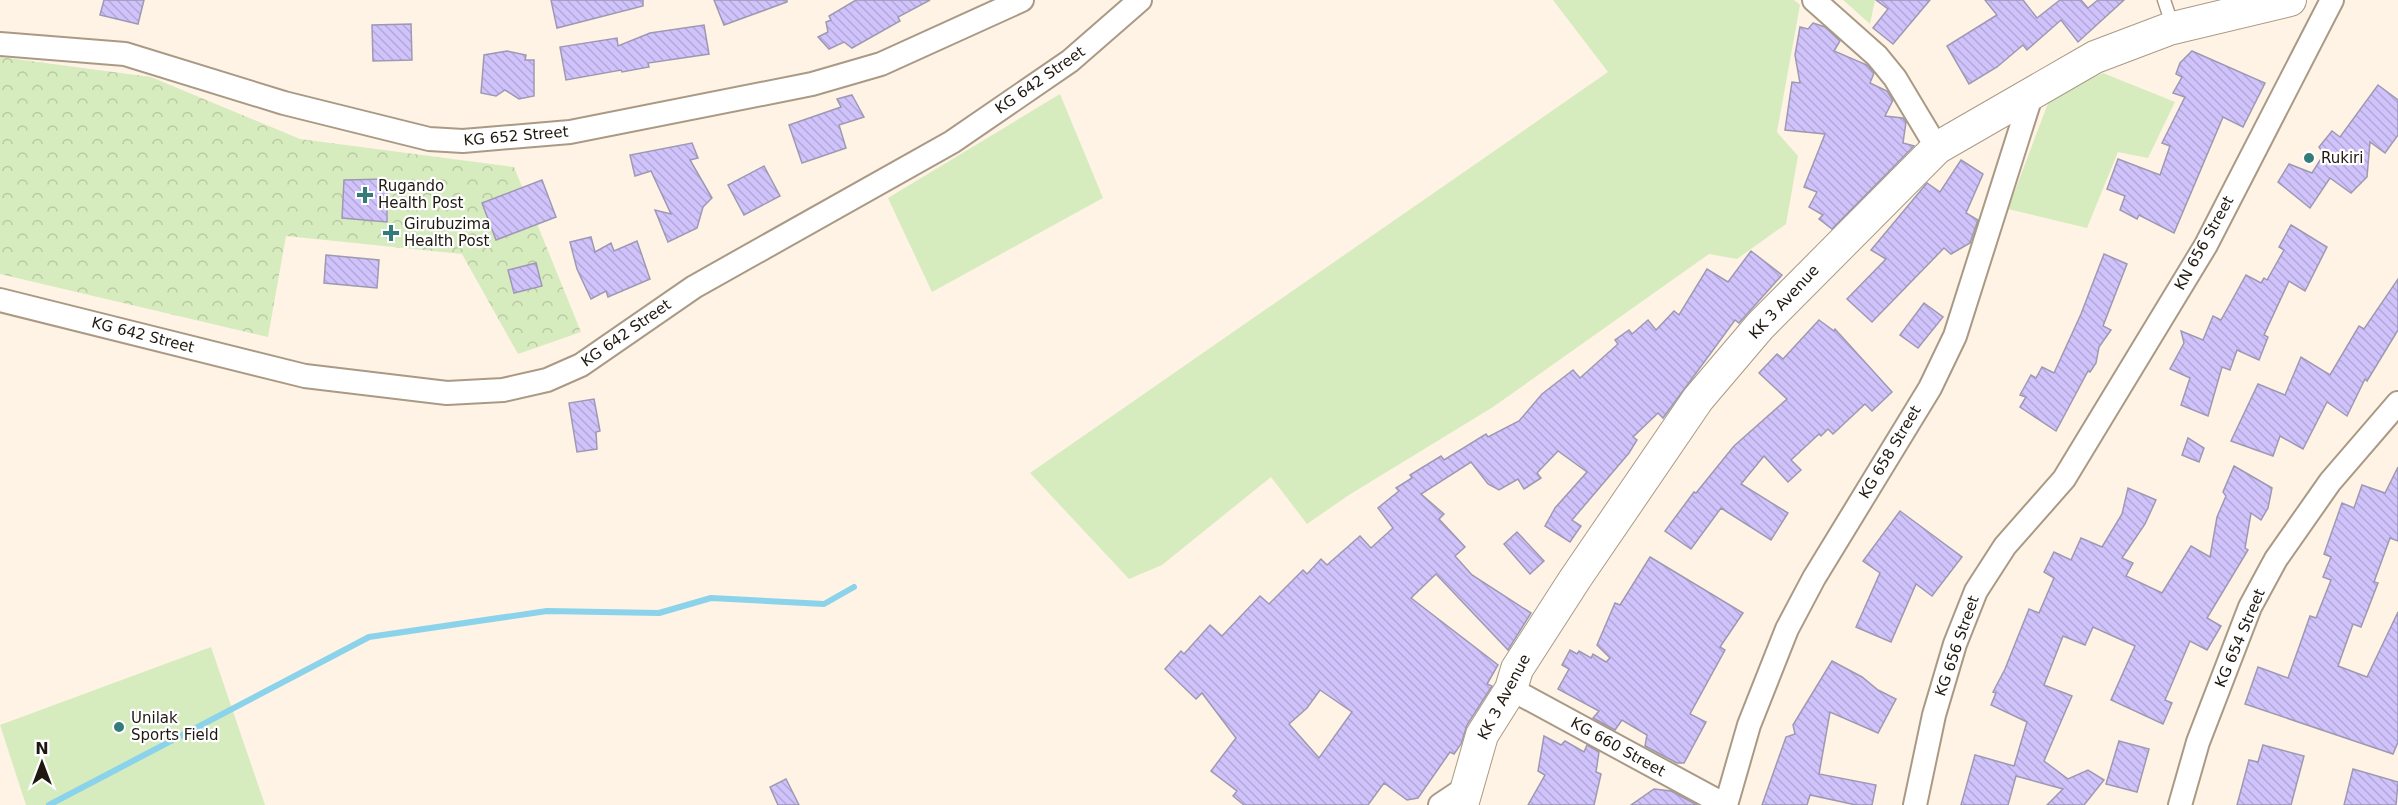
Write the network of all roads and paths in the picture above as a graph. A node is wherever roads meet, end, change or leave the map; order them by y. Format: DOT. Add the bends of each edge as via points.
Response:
graph roads {
  1 [pos="1022,0"];
  2 [pos="1140,0"];
  3 [pos="1814,0"];
  4 [pos="2290,0"];
  5 [pos="2332,0"];
  6 [pos="2169,14"];
  7 [pos="0,44"];
  8 [pos="2033,90"];
  9 [pos="1937,148"];
  10 [pos="0,300"];
  11 [pos="2398,404"];
  12 [pos="2064,479"];
  13 [pos="1511,689"];
  14 [pos="1455,800"];
  15 [pos="1725,805"];
  16 [pos="1915,805"];
  17 [pos="2180,805"];
  1 -- 7 [label="street, KG 652 Street" via="881,64 812,84 570,132 463,141 429,139 284,103 124,54"];
  2 -- 10 [label="street, KG 642 Street" via="1070,61 952,142 694,287 581,365 547,380 503,390 447,393 306,376"];
  3 -- 9 [label="street" via="1877,56 1895,78"];
  4 -- 6 [label="street, KK 3 Avenue"];
  5 -- 12 [label="street, KN 656 Street" via="2206,245"];
  6 -- 8 [label="street, KK 3 Avenue"];
  8 -- 9 [label="street, KK 3 Avenue"];
  8 -- 15 [label="street, KG 658 Street" via="1955,336 1930,388 1787,628 1749,725"];
  9 -- 13 [label="street, KK 3 Avenue" via="1760,326 1698,399 1575,579 1517,669"];
  11 -- 17 [label="street, KG 654 Street" via="2330,482 2276,559 2250,607 2198,742"];
  12 -- 16 [label="street, KG 656 Street" via="2005,546 1976,591 1934,715"];
  13 -- 14 [label="street, KK 3 Avenue" via="1482,735"];
  13 -- 15 [label="street, KG 660 Street"];
}
